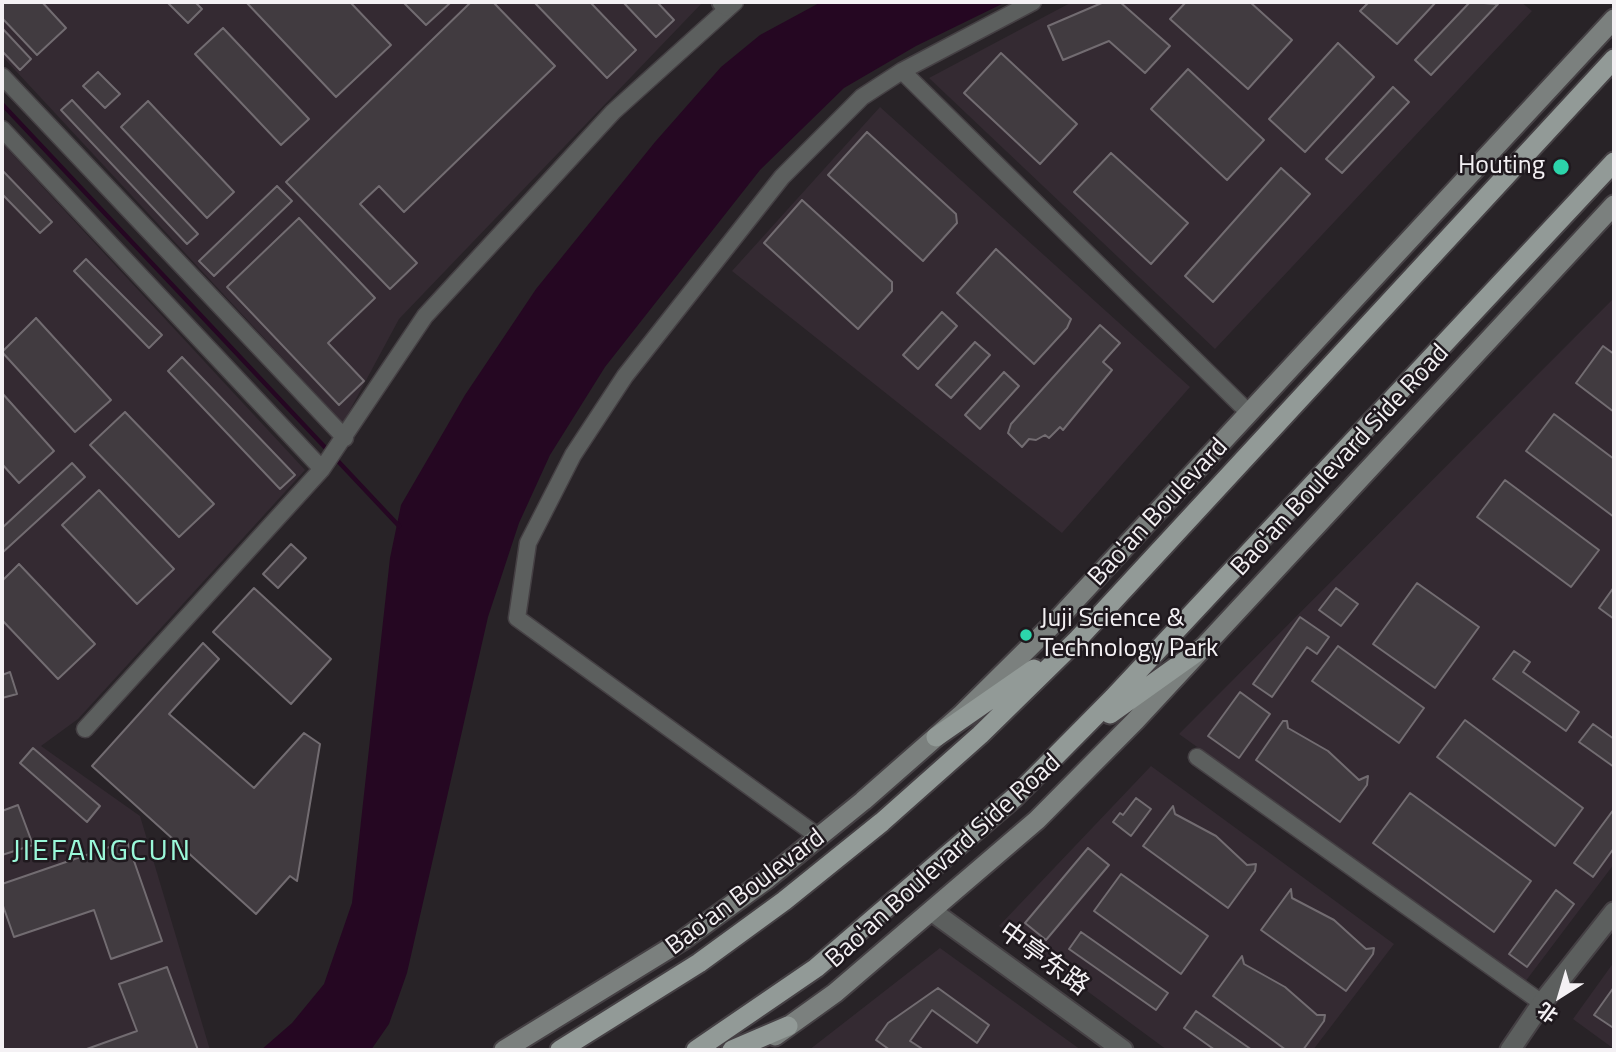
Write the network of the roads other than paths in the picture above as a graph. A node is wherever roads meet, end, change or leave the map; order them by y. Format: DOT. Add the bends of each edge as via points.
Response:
graph roads {
  1 [pos="1032,2"];
  2 [pos="728,3"];
  3 [pos="1614,19"];
  4 [pos="1614,59"];
  5 [pos="902,71"];
  6 [pos="2,76"];
  7 [pos="2,129"];
  8 [pos="1614,162"];
  9 [pos="1614,205"];
  10 [pos="1247,411"];
  11 [pos="342,442"];
  12 [pos="324,466"];
  13 [pos="1078,639"];
  14 [pos="1204,648"];
  15 [pos="85,729"];
  16 [pos="936,737"];
  17 [pos="1066,745"];
  18 [pos="1196,757"];
  19 [pos="819,836"];
  20 [pos="933,912"];
  21 [pos="1614,912"];
  22 [pos="1542,1003"];
  23 [pos="788,1027"];
  24 [pos="504,1050"];
  25 [pos="560,1050"];
  26 [pos="696,1050"];
  27 [pos="732,1050"];
  28 [pos="754,1050"];
  29 [pos="1123,1050"];
  30 [pos="1510,1050"];
  1 -- 5 [label="street"];
  2 -- 11 [label="street" via="613,112 425,316"];
  3 -- 10 [label="main road"];
  4 -- 13 [label="main road, Bao'an Boulevard"];
  5 -- 10 [label="street"];
  5 -- 19 [label="street" via="862,97 782,177 625,376 573,455 528,543 517,618"];
  6 -- 11 [label="street"];
  7 -- 12 [label="street"];
  8 -- 17 [label="main road"];
  9 -- 14 [label="main road, Bao'an Boulevard Side Road"];
  10 -- 16 [label="main road" via="1058,619"];
  11 -- 12 [label="street"];
  12 -- 15 [label="street"];
  13 -- 16 [label="main road"];
  13 -- 25 [label="main road, Bao'an Boulevard" via="980,735 784,901 699,963"];
  14 -- 17 [label="main road"];
  14 -- 20 [label="main road, Bao'an Boulevard Side Road" via="1037,820"];
  16 -- 19 [label="main road"];
  17 -- 26 [label="main road" via="1005,806 826,959"];
  18 -- 22 [label="street"];
  19 -- 24 [label="main road" via="683,940"];
  20 -- 23 [label="main road, Bao'an Boulevard Side Road"];
  20 -- 29 [label="street, 中亭东路"];
  21 -- 22 [label="street"];
  22 -- 30 [label="street"];
  23 -- 27 [label="main road"];
  23 -- 28 [label="main road, Bao'an Boulevard Side Road"];
}
